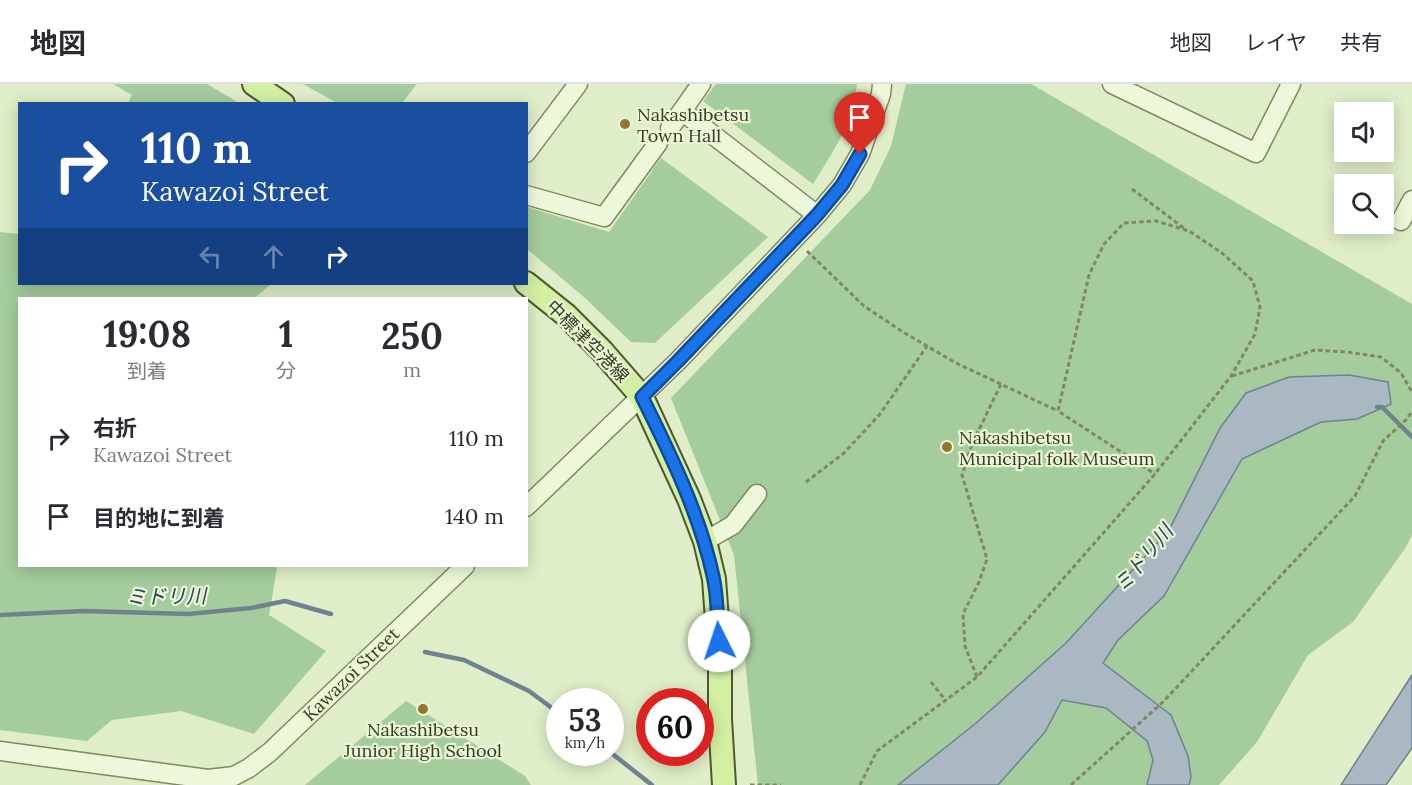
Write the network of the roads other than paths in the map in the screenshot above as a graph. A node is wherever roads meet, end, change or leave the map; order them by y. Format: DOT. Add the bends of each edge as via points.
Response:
graph roads {
  1 [pos="254,84"];
  2 [pos="578,84"];
  3 [pos="701,84"];
  4 [pos="882,84"];
  5 [pos="1112,84"];
  6 [pos="1291,84"];
  7 [pos="280,102"];
  8 [pos="682,111"];
  9 [pos="670,128"];
  10 [pos="658,143"];
  11 [pos="528,150"];
  12 [pos="528,196"];
  13 [pos="1412,200"];
  14 [pos="817,215"];
  15 [pos="1401,221"];
  16 [pos="528,285"];
  17 [pos="642,397"];
  18 [pos="757,494"];
  19 [pos="528,505"];
  20 [pos="705,542"];
  21 [pos="464,567"];
  22 [pos="0,751"];
  23 [pos="230,780"];
  24 [pos="724,785"];
  1 -- 7 [label="main road"];
  2 -- 11 [label="street"];
  3 -- 8 [label="street"];
  4 -- 14 [label="street" via="860,154 842,185"];
  5 -- 6 [label="street" via="1256,153"];
  8 -- 9 [label="street"];
  8 -- 14 [label="street"];
  10 -- 12 [label="street" via="604,217"];
  13 -- 15 [label="street"];
  14 -- 17 [label="street"];
  16 -- 17 [label="main road, 中標津空港線" via="573,322"];
  17 -- 19 [label="street"];
  17 -- 20 [label="main road, 中標津空港線"];
  18 -- 20 [label="street" via="733,525"];
  20 -- 24 [label="main road, 中標津空港線" via="714,579"];
  21 -- 23 [label="street, Kawazoi Street" via="270,752"];
  22 -- 23 [label="street"];
}
